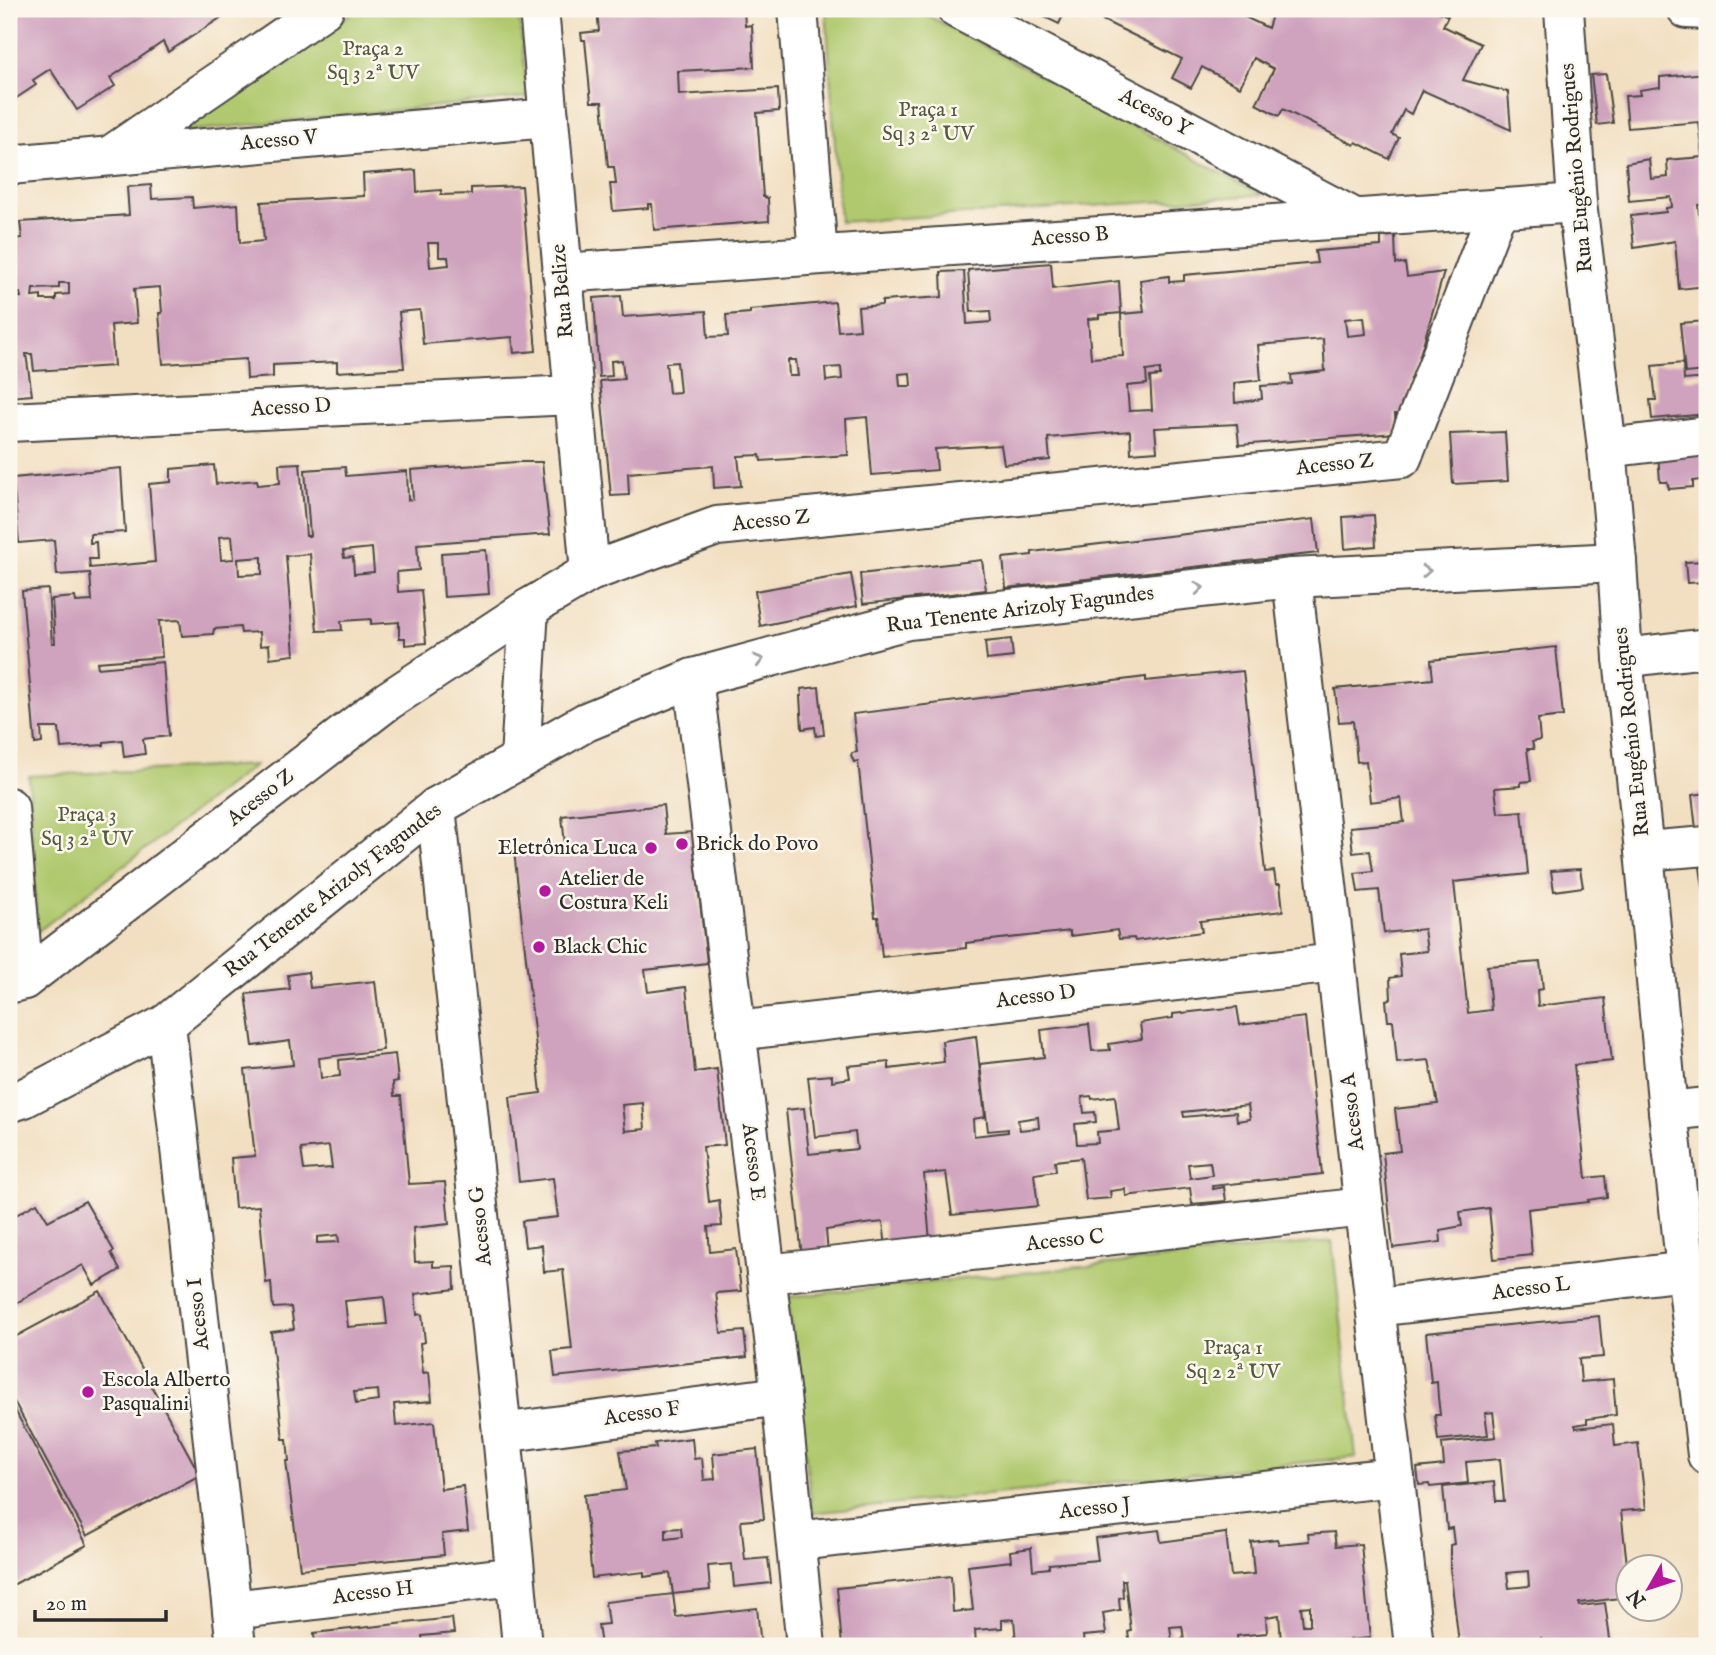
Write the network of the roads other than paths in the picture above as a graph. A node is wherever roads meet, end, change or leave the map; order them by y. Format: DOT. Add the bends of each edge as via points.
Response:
graph roads {
  1 [pos="324,9"];
  2 [pos="539,9"];
  3 [pos="798,9"];
  4 [pos="957,9"];
  5 [pos="1564,9"];
  6 [pos="1686,9"];
  7 [pos="1707,10"];
  8 [pos="549,118"];
  9 [pos="109,156"];
  10 [pos="9,165"];
  11 [pos="1577,203"];
  12 [pos="1498,208"];
  13 [pos="1353,217"];
  14 [pos="818,255"];
  15 [pos="562,273"];
  16 [pos="572,395"];
  17 [pos="9,422"];
  18 [pos="1707,436"];
  19 [pos="1607,449"];
  20 [pos="1617,562"];
  21 [pos="590,572"];
  22 [pos="1292,578"];
  23 [pos="529,608"];
  24 [pos="1707,648"];
  25 [pos="1623,658"];
  26 [pos="693,678"];
  27 [pos="520,759"];
  28 [pos="9,807"];
  29 [pos="436,807"];
  30 [pos="1707,846"];
  31 [pos="1644,851"];
  32 [pos="1336,963"];
  33 [pos="17,982"];
  34 [pos="166,1024"];
  35 [pos="736,1031"];
  36 [pos="9,1103"];
  37 [pos="1707,1107"];
  38 [pos="1668,1111"];
  39 [pos="1364,1207"];
  40 [pos="1687,1270"];
  41 [pos="767,1274"];
  42 [pos="1376,1307"];
  43 [pos="1704,1384"];
  44 [pos="781,1396"];
  45 [pos="502,1433"];
  46 [pos="1707,1454"];
  47 [pos="1395,1477"];
  48 [pos="796,1541"];
  49 [pos="514,1576"];
  50 [pos="234,1628"];
  51 [pos="522,1646"];
  52 [pos="806,1646"];
  53 [pos="1415,1646"];
  1 -- 9 [label="street"];
  2 -- 8 [label="street, Rua Belize"];
  3 -- 14 [label="street"];
  4 -- 13 [label="street, Acesso Y"];
  5 -- 11 [label="street, Rua Eugênio Rodrigues"];
  6 -- 7 [label="street"];
  8 -- 9 [label="street, Acesso V"];
  8 -- 15 [label="street, Rua Belize"];
  9 -- 10 [label="street, Acesso V"];
  11 -- 12 [label="street, Acesso B"];
  11 -- 19 [label="street, Rua Eugênio Rodrigues"];
  12 -- 13 [label="street, Acesso B"];
  12 -- 21 [label="street, Acesso Z" via="1402,458 717,526"];
  13 -- 14 [label="street, Acesso B"];
  14 -- 15 [label="street, Acesso B"];
  15 -- 16 [label="street, Rua Belize"];
  16 -- 17 [label="street, Acesso D"];
  16 -- 21 [label="street, Rua Belize"];
  18 -- 19 [label="street"];
  19 -- 20 [label="street, Rua Eugênio Rodrigues"];
  22 -- 20 [label="street, Rua Tenente Arizoly Fagundes, one-way"];
  20 -- 25 [label="street, Rua Eugênio Rodrigues"];
  21 -- 23 [label="street, Acesso Z"];
  26 -- 22 [label="street, Rua Tenente Arizoly Fagundes, one-way" via="908,620"];
  22 -- 32 [label="street, Acesso A"];
  23 -- 27 [label="street"];
  23 -- 33 [label="street, Acesso Z" via="386,702"];
  24 -- 25 [label="street"];
  25 -- 31 [label="street, Rua Eugênio Rodrigues"];
  26 -- 27 [label="street, Rua Tenente Arizoly Fagundes" via="586,722"];
  26 -- 35 [label="street, Acesso E"];
  27 -- 29 [label="street, Rua Tenente Arizoly Fagundes"];
  28 -- 33 [label="street"];
  29 -- 34 [label="street, Rua Tenente Arizoly Fagundes"];
  29 -- 45 [label="street, Acesso G"];
  30 -- 31 [label="street"];
  31 -- 38 [label="street, Rua Eugênio Rodrigues"];
  32 -- 35 [label="street, Acesso D"];
  32 -- 39 [label="street, Acesso A"];
  34 -- 36 [label="street, Rua Tenente Arizoly Fagundes"];
  34 -- 50 [label="street, Acesso I"];
  35 -- 41 [label="street, Acesso E"];
  37 -- 38 [label="street"];
  38 -- 40 [label="street, Rua Eugênio Rodrigues"];
  39 -- 41 [label="street, Acesso C"];
  39 -- 42 [label="street, Acesso A"];
  40 -- 42 [label="street, Acesso L"];
  40 -- 43 [label="street, Rua Eugênio Rodrigues"];
  41 -- 44 [label="street, Acesso E"];
  42 -- 47 [label="street, Acesso A"];
  43 -- 46 [label="street, Rua Eugênio Rodrigues"];
  44 -- 45 [label="street, Acesso F"];
  44 -- 48 [label="street, Acesso E"];
  45 -- 49 [label="street, Acesso G"];
  47 -- 48 [label="street, Acesso J"];
  47 -- 53 [label="street, Acesso A"];
  48 -- 52 [label="street, Acesso E"];
  49 -- 50 [label="street, Acesso H"];
  49 -- 51 [label="street, Acesso G"];
}
